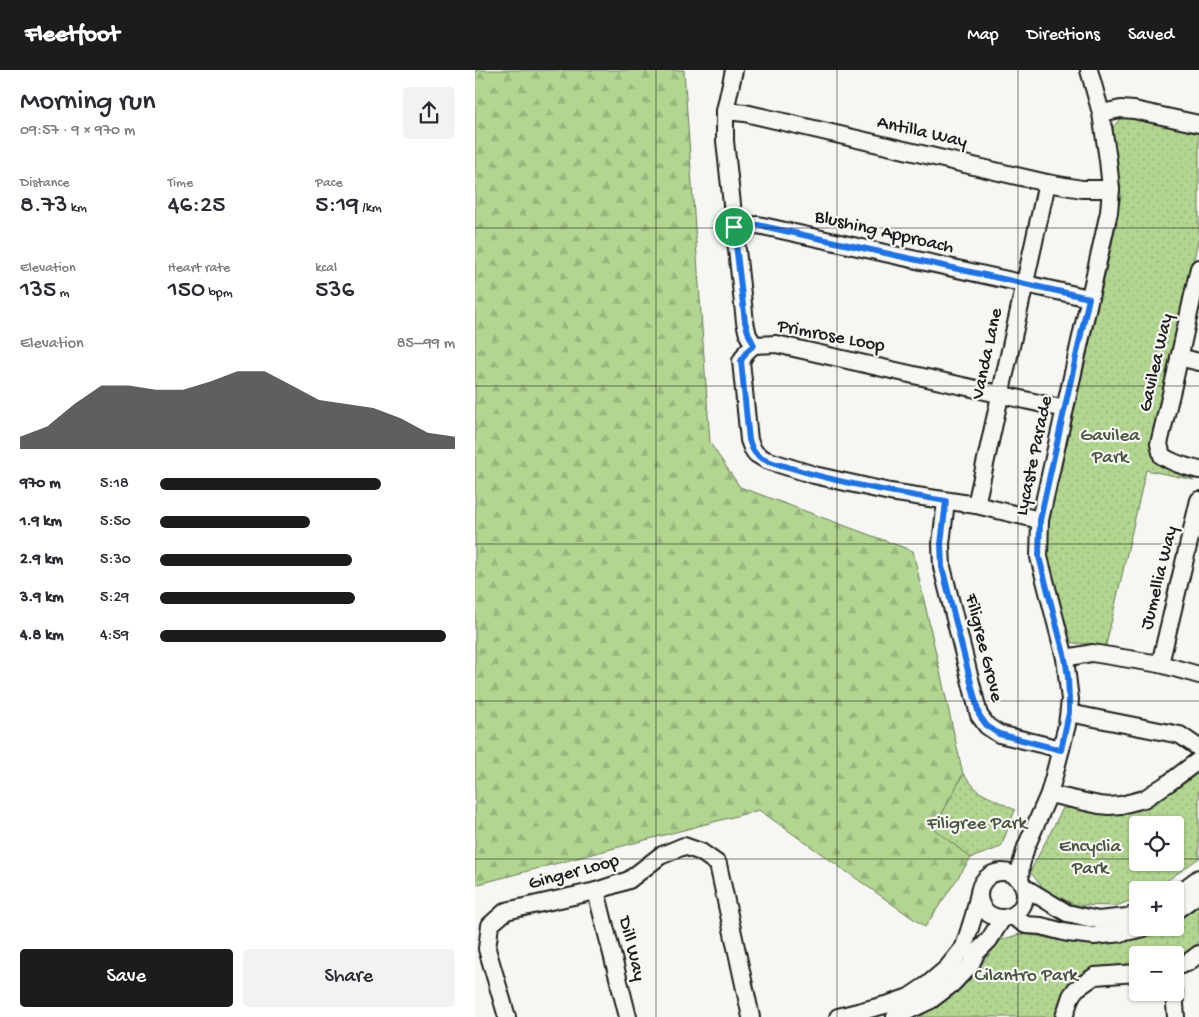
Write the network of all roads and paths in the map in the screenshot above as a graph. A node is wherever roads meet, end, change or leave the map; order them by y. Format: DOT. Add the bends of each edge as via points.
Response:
graph roads {
  1 [pos="734,70"];
  2 [pos="1089,70"];
  3 [pos="725,111"];
  4 [pos="1101,114"];
  5 [pos="1199,124"];
  6 [pos="1047,183"];
  7 [pos="1111,189"];
  8 [pos="734,227"];
  9 [pos="1199,268"];
  10 [pos="1024,285"];
  11 [pos="1089,298"];
  12 [pos="754,345"];
  13 [pos="1179,357"];
  14 [pos="1199,362"];
  15 [pos="1000,394"];
  16 [pos="1065,409"];
  17 [pos="1199,470"];
  18 [pos="1199,500"];
  19 [pos="946,501"];
  20 [pos="975,505"];
  21 [pos="1040,520"];
  22 [pos="1192,566"];
  23 [pos="1065,658"];
  24 [pos="1160,664"];
  25 [pos="1199,675"];
  26 [pos="1069,713"];
  27 [pos="1199,748"];
  28 [pos="1061,750"];
  29 [pos="1199,760"];
  30 [pos="1049,794"];
  31 [pos="1026,846"];
  32 [pos="991,874"];
  33 [pos="1199,878"];
  34 [pos="1022,884"];
  35 [pos="1184,889"];
  36 [pos="596,891"];
  37 [pos="979,894"];
  38 [pos="1199,894"];
  39 [pos="1184,905"];
  40 [pos="1007,917"];
  41 [pos="1129,917"];
  42 [pos="1129,931"];
  43 [pos="1199,954"];
  44 [pos="1184,964"];
  45 [pos="1129,974"];
  46 [pos="1175,1001"];
  47 [pos="507,1017"];
  48 [pos="628,1017"];
  49 [pos="751,1017"];
  50 [pos="838,1017"];
  51 [pos="895,1017"];
  52 [pos="1064,1017"];
  53 [pos="1176,1017"];
  1 -- 3 [label="street"];
  2 -- 4 [label="street, Lycaste Parade"];
  3 -- 6 [label="street, Antilla Way"];
  3 -- 8 [label="street"];
  4 -- 5 [label="street" via="1134,110"];
  4 -- 7 [label="street, Lycaste Parade"];
  6 -- 7 [label="street, Antilla Way" via="1082,189"];
  6 -- 10 [label="street, Vanda Lane"];
  7 -- 11 [label="street, Lycaste Parade" via="1109,212"];
  8 -- 10 [label="street, Blushing Approach" via="758,225"];
  8 -- 12 [label="street" via="745,322"];
  9 -- 13 [label="street, Gavilea Way"];
  10 -- 11 [label="street, Blushing Approach"];
  10 -- 15 [label="street, Vanda Lane"];
  11 -- 16 [label="street, Lycaste Parade"];
  12 -- 15 [label="street, Primrose Loop" via="776,344"];
  12 -- 19 [label="street, Primrose Loop" via="741,361 749,440 756,454 814,475"];
  13 -- 14 [label="street"];
  13 -- 17 [label="street, Gavilea Way" via="1159,444 1162,456 1168,460"];
  15 -- 16 [label="street, Primrose Loop"];
  15 -- 20 [label="street, Vanda Lane"];
  16 -- 21 [label="street, Lycaste Parade"];
  18 -- 22 [label="street, Jumellia Way"];
  19 -- 20 [label="street, Primrose Loop"];
  19 -- 28 [label="street, Filigree Grove" via="942,567 979,715 999,734"];
  20 -- 21 [label="street, Primrose Loop"];
  21 -- 23 [label="street, Lycaste Parade" via="1039,557"];
  22 -- 24 [label="street, Jumellia Way"];
  23 -- 24 [label="street" via="1092,653"];
  23 -- 26 [label="street, Lycaste Parade"];
  24 -- 25 [label="street"];
  26 -- 27 [label="street" via="1180,735"];
  26 -- 28 [label="street, Lycaste Parade"];
  28 -- 30 [label="street, Lycaste Parade"];
  29 -- 30 [label="street" via="1144,799 1121,805 1099,805"];
  30 -- 31 [label="street, Lycaste Parade"];
  31 -- 32 [label="street, Lycaste Parade"];
  31 -- 34 [label="street, Lycaste Parade" via="1021,865"];
  32 -- 34 [label="street" via="1007,872"];
  32 -- 37 [label="street" via="985,879"];
  33 -- 35 [label="street"];
  34 -- 40 [label="street" via="1023,904 1019,911"];
  34 -- 41 [label="street" via="1067,913 1098,920"];
  36 -- 47 [label="street, Ginger Loop" via="506,911 490,925 487,949"];
  36 -- 48 [label="street, Dill Way"];
  36 -- 49 [label="street, Ginger Loop" via="629,880 660,856 684,846 701,852 718,864"];
  37 -- 40 [label="street" via="987,913"];
  37 -- 50 [label="street" via="964,946 947,968 909,996"];
  38 -- 39 [label="street"];
  40 -- 42 [label="street" via="1027,925 1067,933 1094,936"];
  40 -- 51 [label="street" via="952,984 931,1000"];
  43 -- 44 [label="street"];
  45 -- 52 [label="street" via="1095,976 1076,989"];
  46 -- 53 [label="street"];
}
